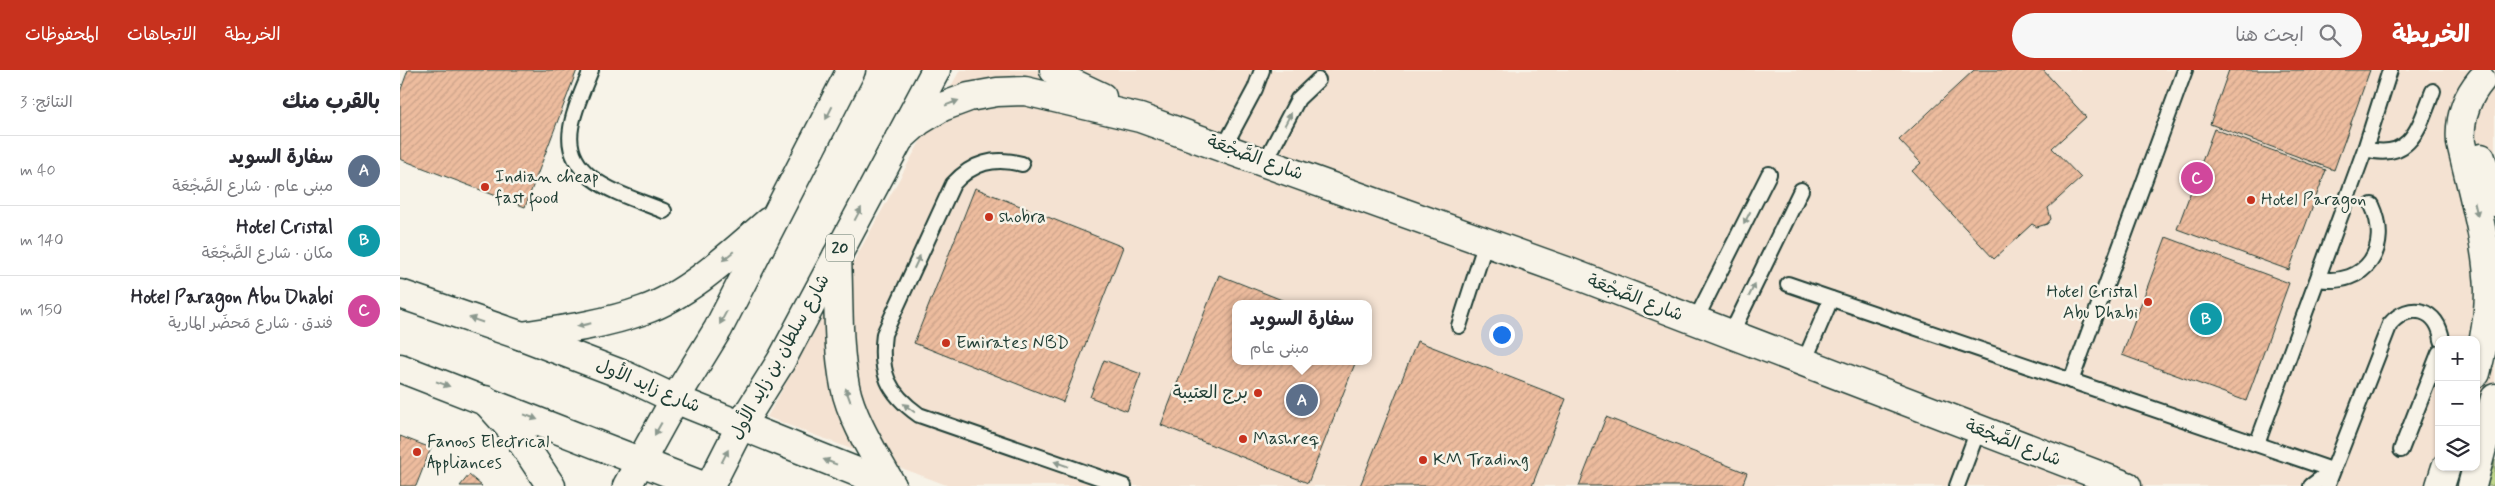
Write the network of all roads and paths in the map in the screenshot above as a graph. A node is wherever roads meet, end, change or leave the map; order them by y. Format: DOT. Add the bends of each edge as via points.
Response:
graph roads {
  1 [pos="592,70"];
  2 [pos="851,70"];
  3 [pos="936,70"];
  4 [pos="1054,70"];
  5 [pos="1262,70"];
  6 [pos="2185,70"];
  7 [pos="2390,70"];
  8 [pos="2482,75"];
  9 [pos="1318,80"];
  10 [pos="2432,91"];
  11 [pos="1140,118"];
  12 [pos="898,140"];
  13 [pos="1224,147"];
  14 [pos="2365,149"];
  15 [pos="1265,162"];
  16 [pos="1022,164"];
  17 [pos="1769,174"];
  18 [pos="1801,190"];
  19 [pos="2495,202"];
  20 [pos="2372,205"];
  21 [pos="664,212"];
  22 [pos="778,213"];
  23 [pos="1486,242"];
  24 [pos="837,255"];
  25 [pos="2318,279"];
  26 [pos="1788,284"];
  27 [pos="400,294"];
  28 [pos="1831,299"];
  29 [pos="1695,321"];
  30 [pos="1459,326"];
  31 [pos="1730,334"];
  32 [pos="522,336"];
  33 [pos="2442,336"];
  34 [pos="2480,356"];
  35 [pos="1804,362"];
  36 [pos="2435,363"];
  37 [pos="400,368"];
  38 [pos="2071,381"];
  39 [pos="675,398"];
  40 [pos="2495,398"];
  41 [pos="485,400"];
  42 [pos="741,425"];
  43 [pos="1978,430"];
  44 [pos="2257,444"];
  45 [pos="2401,450"];
  46 [pos="641,460"];
  47 [pos="2332,470"];
  48 [pos="552,486"];
  49 [pos="627,486"];
  50 [pos="703,486"];
  51 [pos="710,486"];
  52 [pos="892,486"];
  53 [pos="1124,486"];
  54 [pos="1957,486"];
  55 [pos="2127,486"];
  56 [pos="2311,486"];
  57 [pos="2327,486"];
  58 [pos="2472,486"];
  1 -- 21 [label="lane" via="570,128 574,158 595,182"];
  2 -- 22 [label="main road, one-way"];
  3 -- 12 [label="main road, شارع سلطان بن زايد الأول / 20"];
  4 -- 11 [label="main road, شارع الصَّجْعَة" via="1068,81"];
  5 -- 13 [label="lane"];
  6 -- 38 [label="lane"];
  7 -- 14 [label="lane"];
  8 -- 19 [label="main road" via="2477,104 2479,151"];
  8 -- 34 [label="main road, one-way" via="2466,103 2460,130 2482,234 2489,291"];
  15 -- 9 [label="lane, one-way" via="1298,99"];
  10 -- 14 [label="lane" via="2417,130 2406,145 2388,152"];
  12 -- 11 [label="main road, شارع الصَّجْعَة, one-way" via="919,121 942,107 969,97 997,92 1025,91"];
  11 -- 13 [label="main road, شارع الصَّجْعَة"];
  24 -- 12 [label="main road, شارع سلطان بن زايد الأول / 20, one-way"];
  13 -- 15 [label="main road, شارع الصَّجْعَة"];
  14 -- 25 [label="lane"];
  15 -- 23 [label="main road, شارع الصَّجْعَة"];
  53 -- 16 [label="lane, one-way" via="920,415 891,389 884,372 881,353 884,334 953,184 963,172 977,164 992,160"];
  17 -- 29 [label="lane, one-way"];
  31 -- 18 [label="lane, one-way"];
  20 -- 25 [label="lane" via="2380,230 2379,243 2366,266 2343,279"];
  22 -- 32 [label="main road, one-way" via="723,260 672,296 645,310"];
  22 -- 39 [label="main road, one-way" via="718,329"];
  23 -- 29 [label="main road, شارع الصَّجْعَة"];
  23 -- 30 [label="lane"];
  24 -- 42 [label="main road, شارع سلطان بن زايد الأول / 20" via="781,361"];
  52 -- 24 [label="main road, one-way" via="856,416 845,387"];
  25 -- 44 [label="lane"];
  26 -- 28 [label="lane"];
  32 -- 27 [label="main road, شارع زايد الأول, one-way"];
  28 -- 35 [label="lane"];
  28 -- 38 [label="lane"];
  29 -- 31 [label="main road, شارع الصَّجْعَة"];
  31 -- 35 [label="main road, شارع الصَّجْعَة"];
  32 -- 39 [label="main road, شارع زايد الأول"];
  33 -- 47 [label="lane" via="2436,321 2417,311 2397,316 2390,324"];
  35 -- 43 [label="main road, شارع الصَّجْعَة"];
  36 -- 45 [label="lane"];
  37 -- 41 [label="main road, one-way"];
  38 -- 44 [label="lane"];
  39 -- 42 [label="main road, شارع زايد الأول"];
  39 -- 46 [label="main road, one-way"];
  40 -- 58 [label="main road"];
  41 -- 46 [label="main road, one-way"];
  41 -- 48 [label="main road" via="520,439"];
  51 -- 42 [label="main road, شارع سلطان بن زايد الأول / 20, one-way"];
  52 -- 42 [label="main road, شارع زايد الأول, one-way"];
  43 -- 54 [label="lane"];
  43 -- 55 [label="main road, شارع الصَّجْعَة"];
  44 -- 47 [label="lane"];
  46 -- 49 [label="main road"];
  46 -- 50 [label="main road"];
  47 -- 56 [label="lane"];
  47 -- 57 [label="lane"];
}
